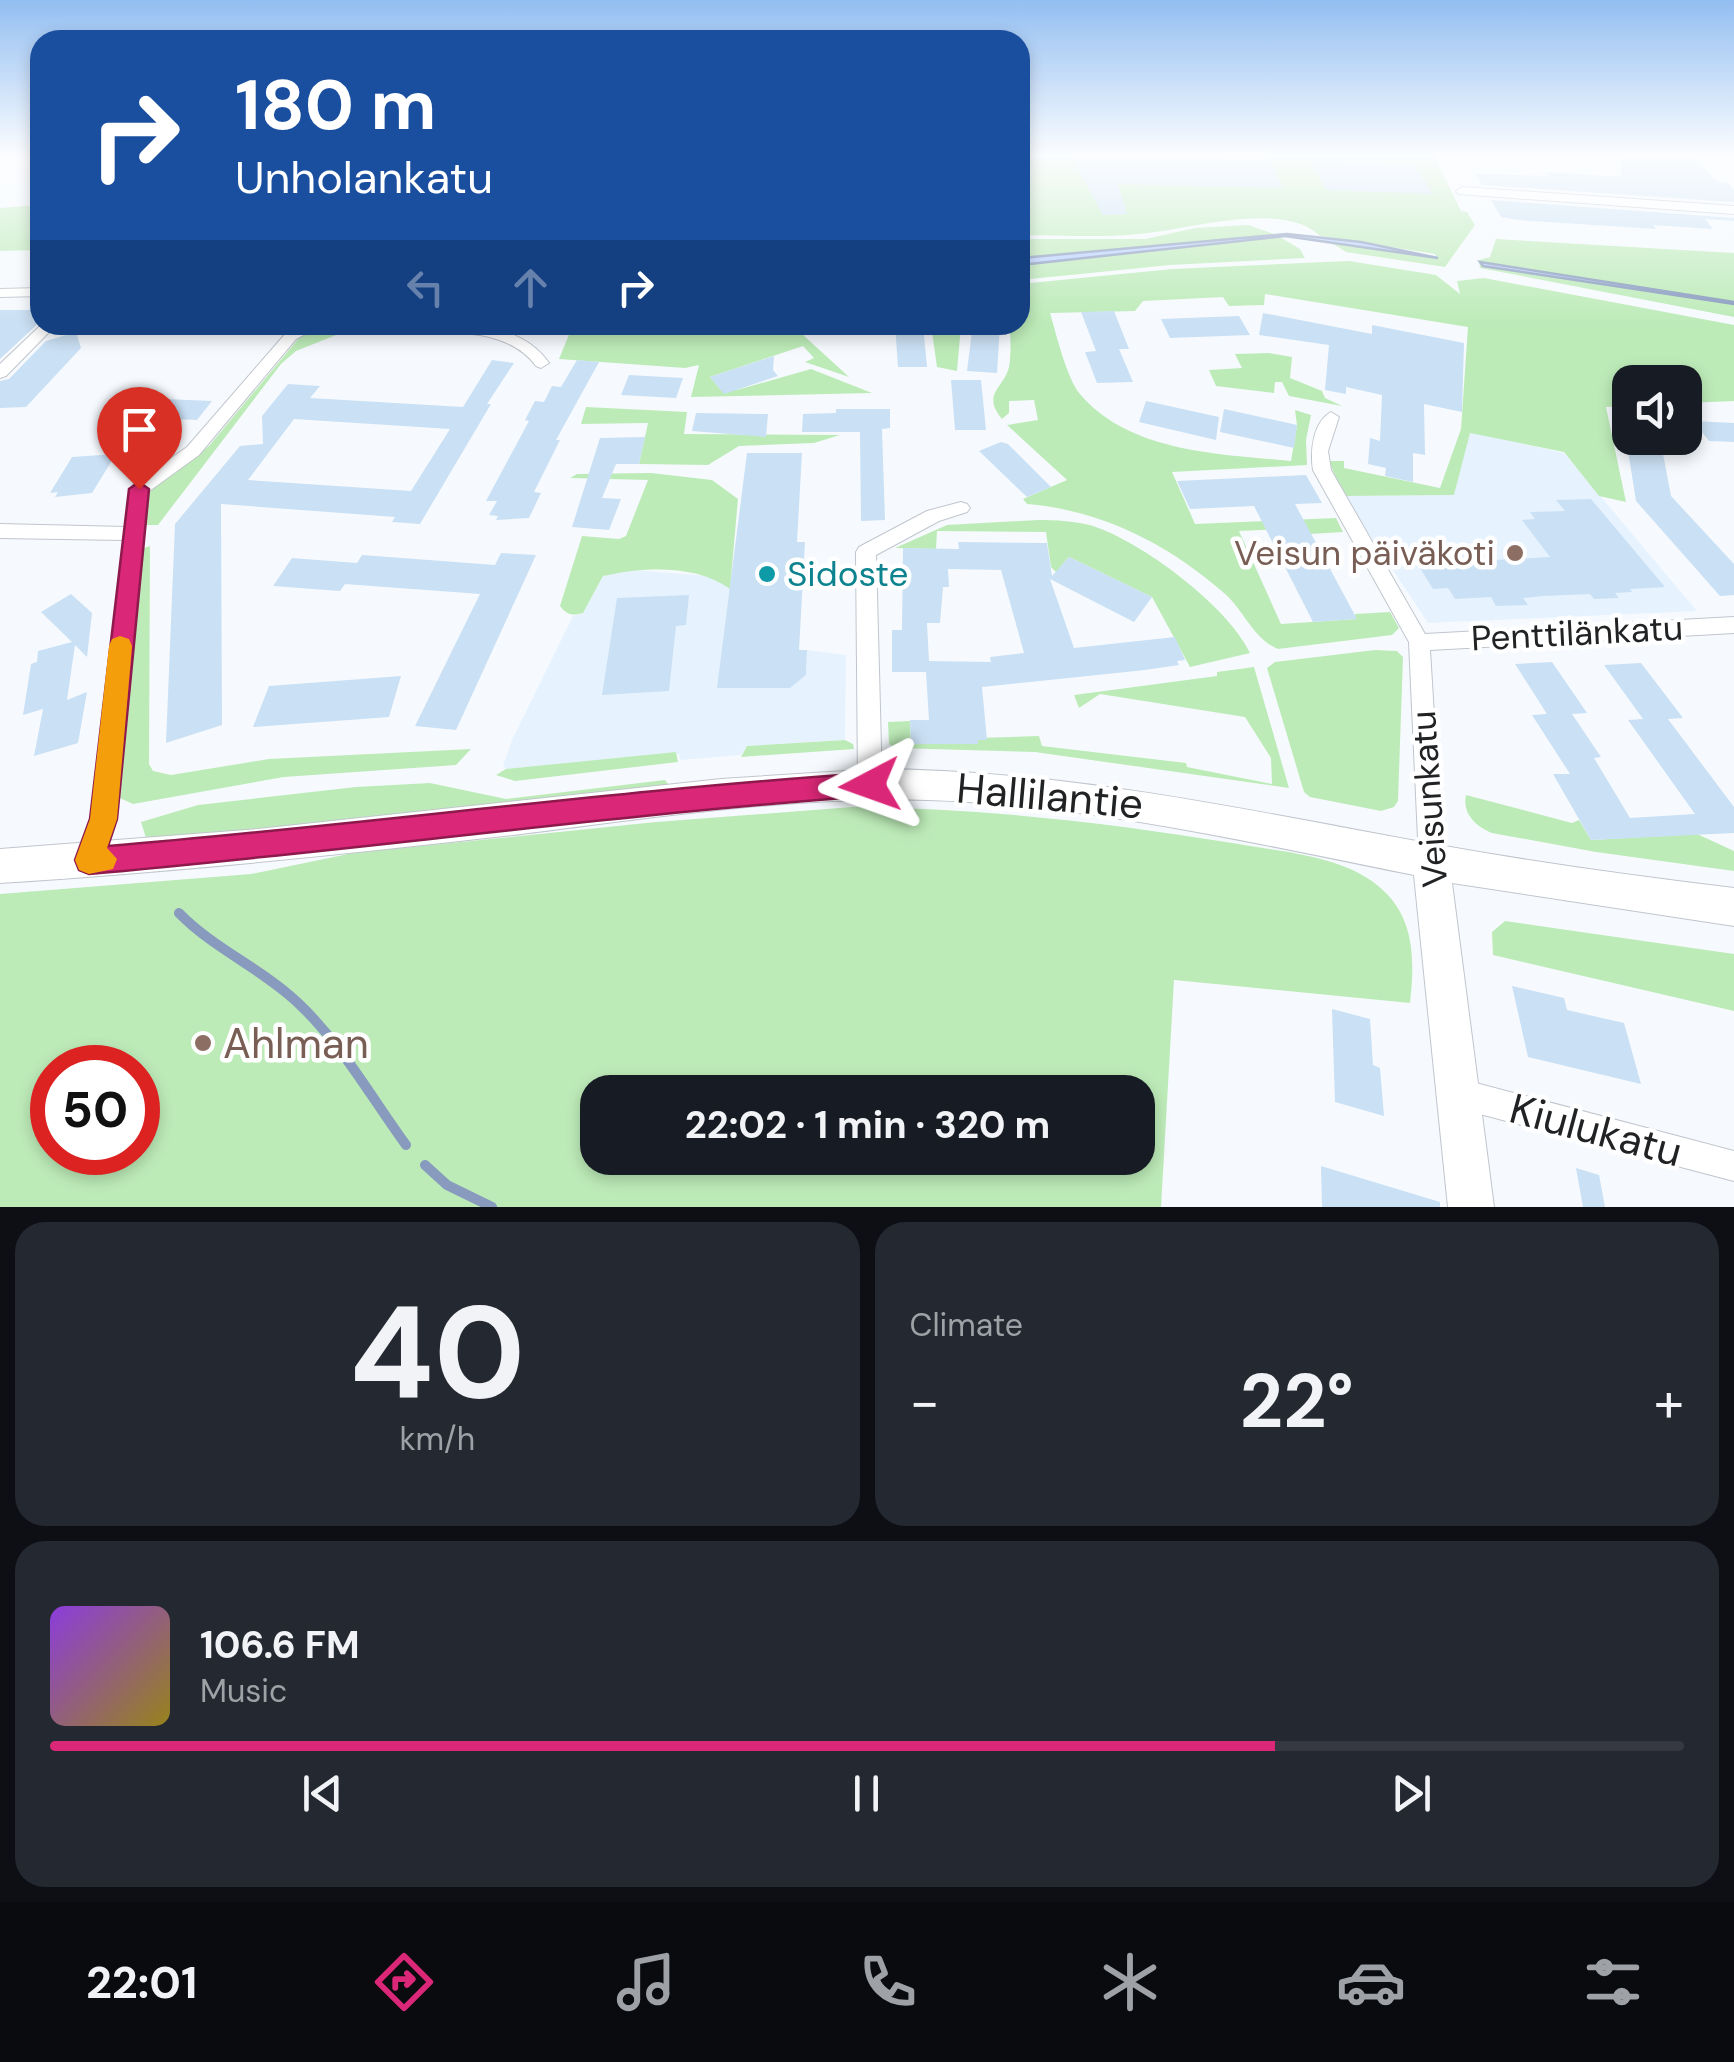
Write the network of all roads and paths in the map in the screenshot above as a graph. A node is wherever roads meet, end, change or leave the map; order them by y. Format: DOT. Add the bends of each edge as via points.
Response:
graph roads {
  1 [pos="30,292"];
  2 [pos="0,293"];
  3 [pos="39,335"];
  4 [pos="293,335"];
  5 [pos="484,335"];
  6 [pos="542,364"];
  7 [pos="0,374"];
  8 [pos="1331,417"];
  9 [pos="961,508"];
  10 [pos="0,531"];
  11 [pos="131,534"];
  12 [pos="1734,625"];
  13 [pos="1420,642"];
  14 [pos="870,785"];
  15 [pos="89,860"];
  16 [pos="1431,861"];
  17 [pos="0,866"];
  18 [pos="1734,907"];
  19 [pos="1457,1093"];
  20 [pos="1734,1166"];
  21 [pos="1471,1207"];
  1 -- 2 [label="street"];
  3 -- 7 [label="street"];
  4 -- 11 [label="street" via="192,451 139,489"];
  5 -- 6 [label="street" via="515,339 536,350"];
  8 -- 13 [label="street, Veisunkatu" via="1318,451 1322,470"];
  9 -- 14 [label="street" via="866,552"];
  10 -- 11 [label="street"];
  11 -- 15 [label="street" via="103,819"];
  12 -- 13 [label="street, Penttilänkatu"];
  13 -- 16 [label="street, Veisunkatu"];
  14 -- 15 [label="main road, Hallilantie"];
  14 -- 16 [label="main road, Hallilantie" via="1088,795"];
  15 -- 17 [label="main road, Hallilantie"];
  16 -- 18 [label="main road, Hallilantie"];
  16 -- 19 [label="main road, Veisunkatu"];
  19 -- 20 [label="street, Kiulukatu"];
  19 -- 21 [label="main road, Veisunkatu"];
}
